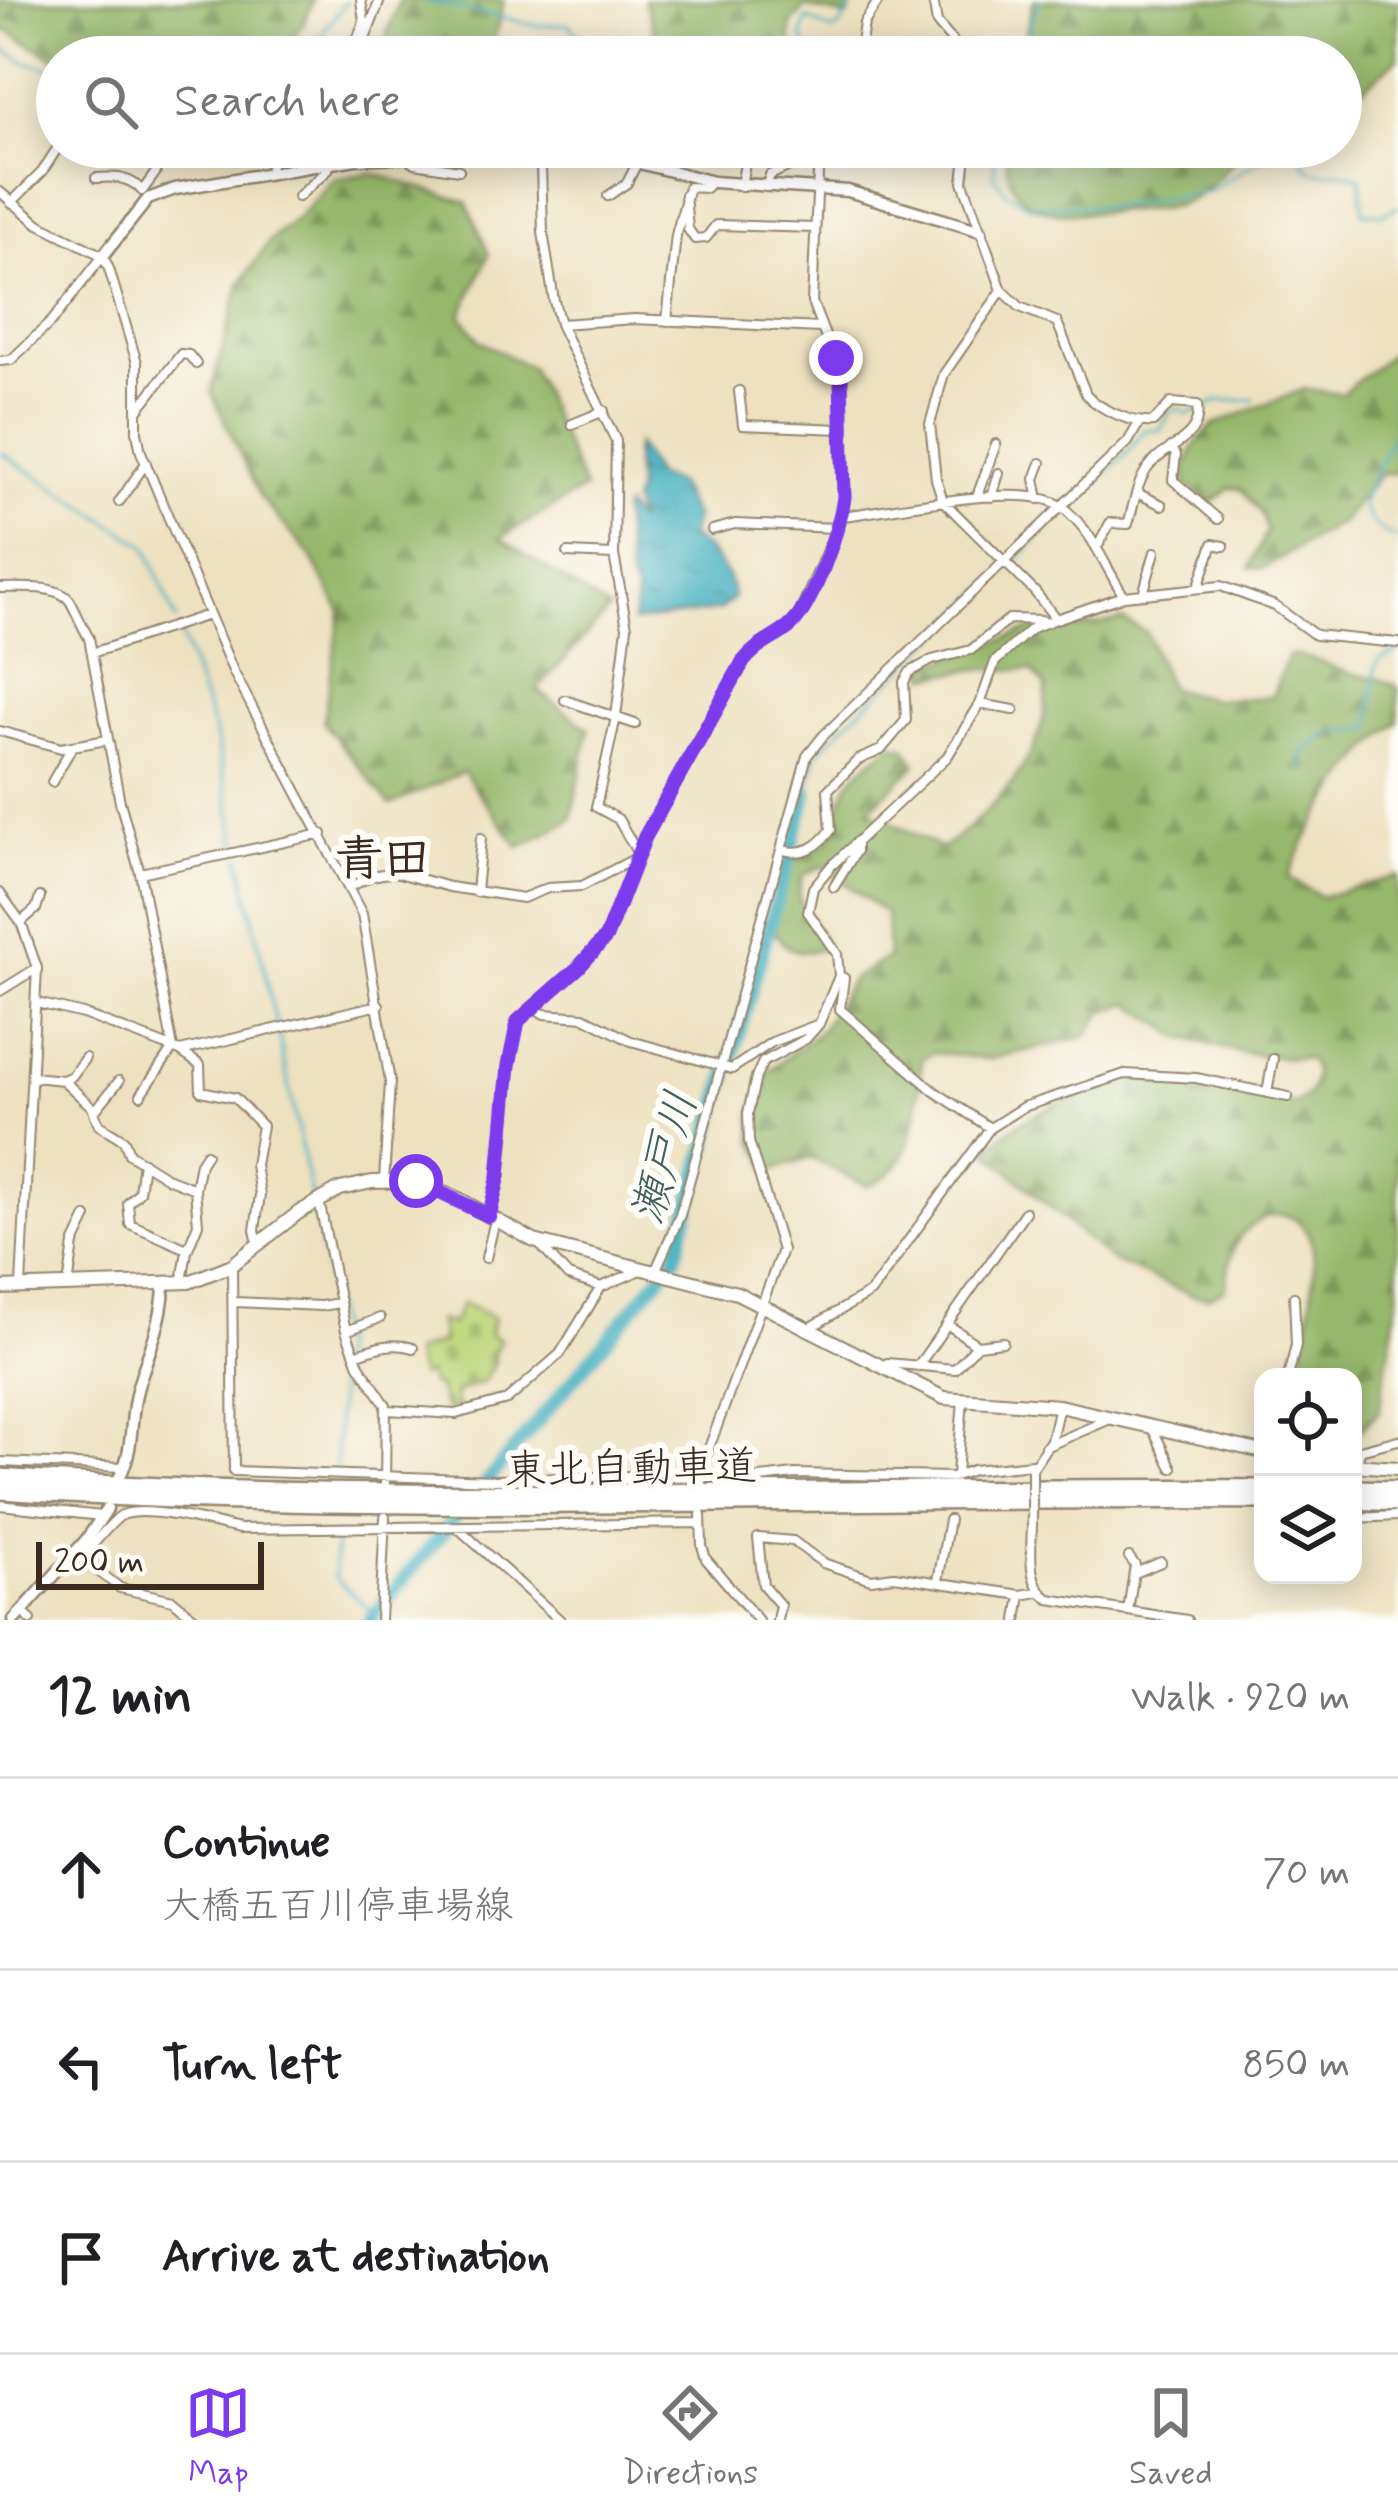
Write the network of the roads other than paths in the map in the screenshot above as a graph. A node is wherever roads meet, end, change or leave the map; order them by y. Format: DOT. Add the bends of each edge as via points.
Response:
graph roads {
  1 [pos="361,0"];
  2 [pos="380,0"];
  3 [pos="879,0"];
  4 [pos="933,0"];
  5 [pos="360,36"];
  6 [pos="367,36"];
  7 [pos="862,36"];
  8 [pos="949,36"];
  9 [pos="45,168"];
  10 [pos="271,168"];
  11 [pos="300,168"];
  12 [pos="328,168"];
  13 [pos="444,168"];
  14 [pos="541,168"];
  15 [pos="630,168"];
  16 [pos="666,168"];
  17 [pos="745,168"];
  18 [pos="785,168"];
  19 [pos="820,168"];
  20 [pos="965,168"];
  21 [pos="459,170"];
  22 [pos="156,172"];
  23 [pos="271,173"];
  24 [pos="96,178"];
  25 [pos="710,182"];
  26 [pos="741,186"];
  27 [pos="766,187"];
  28 [pos="817,189"];
  29 [pos="0,192"];
  30 [pos="685,195"];
  31 [pos="144,196"];
  32 [pos="608,196"];
  33 [pos="298,197"];
  34 [pos="11,203"];
  35 [pos="815,228"];
  36 [pos="981,231"];
  37 [pos="103,256"];
  38 [pos="1002,290"];
  39 [pos="667,321"];
  40 [pos="560,324"];
  41 [pos="820,328"];
  42 [pos="0,361"];
  43 [pos="196,364"];
  44 [pos="739,391"];
  45 [pos="137,410"];
  46 [pos="604,411"];
  47 [pos="1138,423"];
  48 [pos="572,424"];
  49 [pos="842,429"];
  50 [pos="996,444"];
  51 [pos="1171,447"];
  52 [pos="146,463"];
  53 [pos="1041,463"];
  54 [pos="999,472"];
  55 [pos="1137,493"];
  56 [pos="977,496"];
  57 [pos="992,497"];
  58 [pos="1039,499"];
  59 [pos="943,501"];
  60 [pos="119,502"];
  61 [pos="1162,505"];
  62 [pos="1065,510"];
  63 [pos="842,516"];
  64 [pos="1218,519"];
  65 [pos="836,528"];
  66 [pos="712,530"];
  67 [pos="1098,546"];
  68 [pos="1224,546"];
  69 [pos="1154,552"];
  70 [pos="568,553"];
  71 [pos="614,555"];
  72 [pos="1008,565"];
  73 [pos="0,588"];
  74 [pos="1198,588"];
  75 [pos="1143,594"];
  76 [pos="1124,596"];
  77 [pos="208,614"];
  78 [pos="1052,620"];
  79 [pos="1398,644"];
  80 [pos="92,653"];
  81 [pos="566,700"];
  82 [pos="980,704"];
  83 [pos="1014,710"];
  84 [pos="616,717"];
  85 [pos="635,724"];
  86 [pos="0,731"];
  87 [pos="107,740"];
  88 [pos="72,747"];
  89 [pos="52,782"];
  90 [pos="322,834"];
  91 [pos="481,838"];
  92 [pos="855,841"];
  93 [pos="783,850"];
  94 [pos="637,856"];
  95 [pos="140,872"];
  96 [pos="350,886"];
  97 [pos="835,887"];
  98 [pos="476,892"];
  99 [pos="0,893"];
  100 [pos="40,897"];
  101 [pos="21,922"];
  102 [pos="588,934"];
  103 [pos="597,945"];
  104 [pos="38,968"];
  105 [pos="839,976"];
  106 [pos="0,992"];
  107 [pos="37,1003"];
  108 [pos="379,1005"];
  109 [pos="533,1007"];
  110 [pos="819,1024"];
  111 [pos="176,1050"];
  112 [pos="85,1058"];
  113 [pos="1273,1059"];
  114 [pos="727,1068"];
  115 [pos="33,1077"];
  116 [pos="63,1080"];
  117 [pos="119,1082"];
  118 [pos="1267,1093"];
  119 [pos="141,1095"];
  120 [pos="1288,1097"];
  121 [pos="94,1112"];
  122 [pos="990,1128"];
  123 [pos="206,1154"];
  124 [pos="142,1162"];
  125 [pos="384,1181"];
  126 [pos="194,1190"];
  127 [pos="314,1202"];
  128 [pos="1025,1212"];
  129 [pos="87,1217"];
  130 [pos="492,1218"];
  131 [pos="540,1243"];
  132 [pos="259,1245"];
  133 [pos="188,1249"];
  134 [pos="486,1258"];
  135 [pos="232,1265"];
  136 [pos="656,1272"];
  137 [pos="182,1283"];
  138 [pos="164,1285"];
  139 [pos="68,1286"];
  140 [pos="601,1287"];
  141 [pos="0,1288"];
  142 [pos="21,1288"];
  143 [pos="1294,1297"];
  144 [pos="235,1302"];
  145 [pos="334,1304"];
  146 [pos="760,1304"];
  147 [pos="380,1318"];
  148 [pos="947,1324"];
  149 [pos="807,1330"];
  150 [pos="346,1331"];
  151 [pos="1003,1342"];
  152 [pos="977,1345"];
  153 [pos="413,1348"];
  154 [pos="355,1355"];
  155 [pos="918,1366"];
  156 [pos="880,1367"];
  157 [pos="1290,1368"];
  158 [pos="963,1400"];
  159 [pos="1059,1406"];
  160 [pos="387,1410"];
  161 [pos="1114,1418"];
  162 [pos="1151,1426"];
  163 [pos="1398,1440"];
  164 [pos="1045,1447"];
  165 [pos="1254,1450"];
  166 [pos="1362,1455"];
  167 [pos="1362,1459"];
  168 [pos="0,1462"];
  169 [pos="1032,1467"];
  170 [pos="1172,1468"];
  171 [pos="1398,1468"];
  172 [pos="122,1471"];
  173 [pos="957,1474"];
  174 [pos="0,1477"];
  175 [pos="385,1479"];
  176 [pos="701,1479"];
  177 [pos="1254,1488"];
  178 [pos="1362,1489"];
  179 [pos="0,1490"];
  180 [pos="1398,1490"];
  181 [pos="1254,1501"];
  182 [pos="1362,1502"];
  183 [pos="1398,1502"];
  184 [pos="0,1505"];
  185 [pos="105,1512"];
  186 [pos="1398,1516"];
  187 [pos="1362,1518"];
  188 [pos="949,1520"];
  189 [pos="385,1522"];
  190 [pos="456,1526"];
  191 [pos="77,1556"];
  192 [pos="1129,1557"];
  193 [pos="1161,1562"];
  194 [pos="1134,1574"];
  195 [pos="938,1581"];
  196 [pos="1038,1592"];
  197 [pos="1021,1595"];
  198 [pos="1128,1610"];
  199 [pos="382,1616"];
  200 [pos="22,1617"];
  201 [pos="1169,1618"];
  202 [pos="197,1620"];
  203 [pos="560,1620"];
  204 [pos="758,1620"];
  205 [pos="777,1620"];
  206 [pos="1017,1620"];
  207 [pos="1187,1620"];
  1 -- 5 [label="street"];
  2 -- 6 [label="street"];
  3 -- 7 [label="street"];
  4 -- 8 [label="street"];
  9 -- 34 [label="street"];
  10 -- 23 [label="street"];
  11 -- 23 [label="street"];
  12 -- 33 [label="street"];
  13 -- 21 [label="street"];
  14 -- 40 [label="street"];
  15 -- 32 [label="street" via="627,183"];
  16 -- 25 [label="street"];
  17 -- 26 [label="street"];
  18 -- 27 [label="street"];
  19 -- 28 [label="street"];
  20 -- 36 [label="street"];
  22 -- 31 [label="street"];
  23 -- 31 [label="street"];
  24 -- 31 [label="street" via="136,182"];
  25 -- 26 [label="street"];
  25 -- 30 [label="street"];
  26 -- 27 [label="street"];
  27 -- 28 [label="street"];
  28 -- 35 [label="street"];
  28 -- 36 [label="street"];
  29 -- 34 [label="street"];
  30 -- 35 [label="street" via="695,238 716,225"];
  30 -- 39 [label="street"];
  31 -- 37 [label="street"];
  34 -- 37 [label="street"];
  35 -- 41 [label="street" via="812,302"];
  36 -- 38 [label="street"];
  37 -- 42 [label="street" via="52,320 11,360"];
  37 -- 45 [label="street" via="137,363"];
  38 -- 47 [label="street" via="1057,322 1090,400"];
  38 -- 59 [label="street" via="952,359 932,414"];
  39 -- 40 [label="street"];
  39 -- 41 [label="street"];
  40 -- 46 [label="street"];
  41 -- 49 [label="street" via="840,369"];
  43 -- 45 [label="street" via="181,354"];
  44 -- 49 [label="street" via="743,425"];
  45 -- 52 [label="street"];
  46 -- 48 [label="street"];
  46 -- 71 [label="street" via="616,441"];
  47 -- 51 [label="street" via="1154,422 1171,404 1197,405 1192,432"];
  47 -- 62 [label="street"];
  49 -- 63 [label="street"];
  50 -- 56 [label="street"];
  51 -- 55 [label="street" via="1143,473"];
  51 -- 64 [label="street" via="1173,480"];
  52 -- 60 [label="street"];
  52 -- 77 [label="street"];
  53 -- 58 [label="street"];
  54 -- 57 [label="street"];
  55 -- 61 [label="street"];
  55 -- 67 [label="street" via="1128,524 1110,523"];
  56 -- 57 [label="street"];
  56 -- 59 [label="street"];
  57 -- 58 [label="street"];
  58 -- 62 [label="street"];
  59 -- 63 [label="street"];
  59 -- 72 [label="street"];
  62 -- 67 [label="street"];
  62 -- 72 [label="street"];
  63 -- 65 [label="street"];
  65 -- 66 [label="street"];
  65 -- 94 [label="street" via="800,615 743,662"];
  67 -- 76 [label="street"];
  68 -- 74 [label="street" via="1213,544"];
  69 -- 75 [label="street"];
  70 -- 71 [label="street"];
  71 -- 84 [label="street" via="627,627"];
  72 -- 78 [label="street"];
  72 -- 93 [label="street" via="814,745"];
  73 -- 80 [label="street" via="66,597"];
  74 -- 75 [label="street"];
  74 -- 79 [label="street" via="1259,598 1315,635"];
  75 -- 76 [label="street"];
  76 -- 78 [label="street"];
  77 -- 80 [label="street"];
  77 -- 90 [label="street"];
  78 -- 82 [label="street" via="995,662"];
  78 -- 93 [label="street" via="1009,619 971,650 910,672 906,720 828,790 831,830 816,847"];
  80 -- 87 [label="street"];
  81 -- 84 [label="street"];
  82 -- 83 [label="street"];
  82 -- 92 [label="street" via="947,757"];
  84 -- 85 [label="street"];
  84 -- 94 [label="street" via="596,807 618,819"];
  86 -- 88 [label="street"];
  87 -- 88 [label="street"];
  87 -- 95 [label="street"];
  88 -- 89 [label="street"];
  90 -- 95 [label="street"];
  90 -- 96 [label="street"];
  91 -- 98 [label="street"];
  92 -- 97 [label="street"];
  92 -- 105 [label="street" via="819,879 808,912 833,946"];
  93 -- 114 [label="street"];
  94 -- 98 [label="street" via="572,889 523,898"];
  94 -- 103 [label="street"];
  95 -- 111 [label="street"];
  96 -- 98 [label="street" via="395,872"];
  96 -- 108 [label="street"];
  99 -- 101 [label="street"];
  100 -- 101 [label="street"];
  101 -- 104 [label="street"];
  102 -- 103 [label="street"];
  103 -- 109 [label="street"];
  104 -- 106 [label="street"];
  104 -- 107 [label="street"];
  105 -- 110 [label="street"];
  105 -- 122 [label="street" via="840,1009"];
  107 -- 111 [label="street"];
  107 -- 115 [label="street"];
  108 -- 111 [label="street"];
  108 -- 125 [label="street" via="391,1082"];
  109 -- 114 [label="street"];
  109 -- 130 [label="street" via="514,1039"];
  110 -- 114 [label="street"];
  110 -- 146 [label="street" via="763,1062 748,1113 749,1142 782,1250"];
  111 -- 119 [label="street"];
  111 -- 132 [label="street" via="200,1065 201,1091 235,1098 262,1126"];
  112 -- 116 [label="street"];
  113 -- 118 [label="street"];
  114 -- 136 [label="street"];
  115 -- 116 [label="street"];
  115 -- 142 [label="street"];
  116 -- 121 [label="street"];
  117 -- 121 [label="street"];
  118 -- 120 [label="street"];
  118 -- 122 [label="street" via="1125,1074 1023,1107"];
  121 -- 124 [label="street"];
  122 -- 149 [label="street" via="871,1292"];
  123 -- 126 [label="street"];
  124 -- 126 [label="street"];
  124 -- 133 [label="street" via="139,1192 128,1202 130,1224"];
  125 -- 127 [label="main road"];
  125 -- 130 [label="main road" via="416,1181"];
  126 -- 133 [label="street" via="198,1224"];
  127 -- 132 [label="main road"];
  127 -- 145 [label="street"];
  128 -- 148 [label="street"];
  129 -- 139 [label="street"];
  130 -- 131 [label="main road"];
  130 -- 134 [label="street"];
  131 -- 136 [label="main road"];
  131 -- 140 [label="street" via="568,1276"];
  132 -- 135 [label="main road"];
  133 -- 137 [label="street"];
  135 -- 137 [label="main road"];
  135 -- 144 [label="street"];
  136 -- 140 [label="street"];
  136 -- 146 [label="main road"];
  137 -- 138 [label="main road"];
  138 -- 139 [label="main road"];
  138 -- 172 [label="street"];
  139 -- 142 [label="main road"];
  140 -- 160 [label="street" via="560,1354 507,1400 456,1414"];
  141 -- 142 [label="main road"];
  143 -- 157 [label="street"];
  144 -- 145 [label="street"];
  144 -- 175 [label="street" via="234,1472"];
  145 -- 150 [label="street"];
  146 -- 149 [label="main road"];
  146 -- 176 [label="street"];
  147 -- 150 [label="street"];
  148 -- 152 [label="street"];
  148 -- 155 [label="street"];
  149 -- 156 [label="main road"];
  150 -- 154 [label="street"];
  151 -- 152 [label="street"];
  152 -- 155 [label="street" via="955,1369"];
  153 -- 154 [label="street" via="393,1344"];
  154 -- 160 [label="street"];
  155 -- 156 [label="street"];
  156 -- 158 [label="main road"];
  158 -- 159 [label="main road"];
  158 -- 173 [label="street"];
  159 -- 161 [label="main road"];
  159 -- 164 [label="street"];
  160 -- 175 [label="street"];
  161 -- 162 [label="main road"];
  161 -- 164 [label="street"];
  162 -- 165 [label="main road"];
  162 -- 170 [label="street"];
  163 -- 166 [label="street"];
  164 -- 169 [label="street"];
  167 -- 171 [label="main road"];
  168 -- 172 [label="street"];
  169 -- 173 [label="street"];
  169 -- 196 [label="street, bridge"];
  173 -- 176 [label="street"];
  174 -- 177 [label="highway, 東北自動車道" via="398,1495"];
  175 -- 176 [label="street"];
  178 -- 180 [label="highway"];
  179 -- 181 [label="highway, 東北自動車道" via="400,1508"];
  182 -- 183 [label="highway"];
  184 -- 185 [label="street"];
  185 -- 191 [label="street"];
  186 -- 187 [label="street"];
  188 -- 195 [label="street"];
  189 -- 190 [label="street"];
  189 -- 191 [label="street" via="239,1529 128,1514"];
  189 -- 199 [label="street"];
  190 -- 203 [label="street"];
  190 -- 204 [label="street" via="701,1519 706,1559"];
  191 -- 200 [label="street"];
  191 -- 202 [label="street" via="120,1588 173,1600"];
  192 -- 194 [label="street"];
  193 -- 194 [label="street"];
  194 -- 198 [label="street"];
  195 -- 197 [label="street"];
  195 -- 205 [label="street" via="871,1579 823,1563 793,1541 758,1538 764,1585 780,1605"];
  196 -- 197 [label="street"];
  196 -- 198 [label="street"];
  197 -- 206 [label="street"];
  198 -- 201 [label="street"];
  201 -- 207 [label="street"];
}
